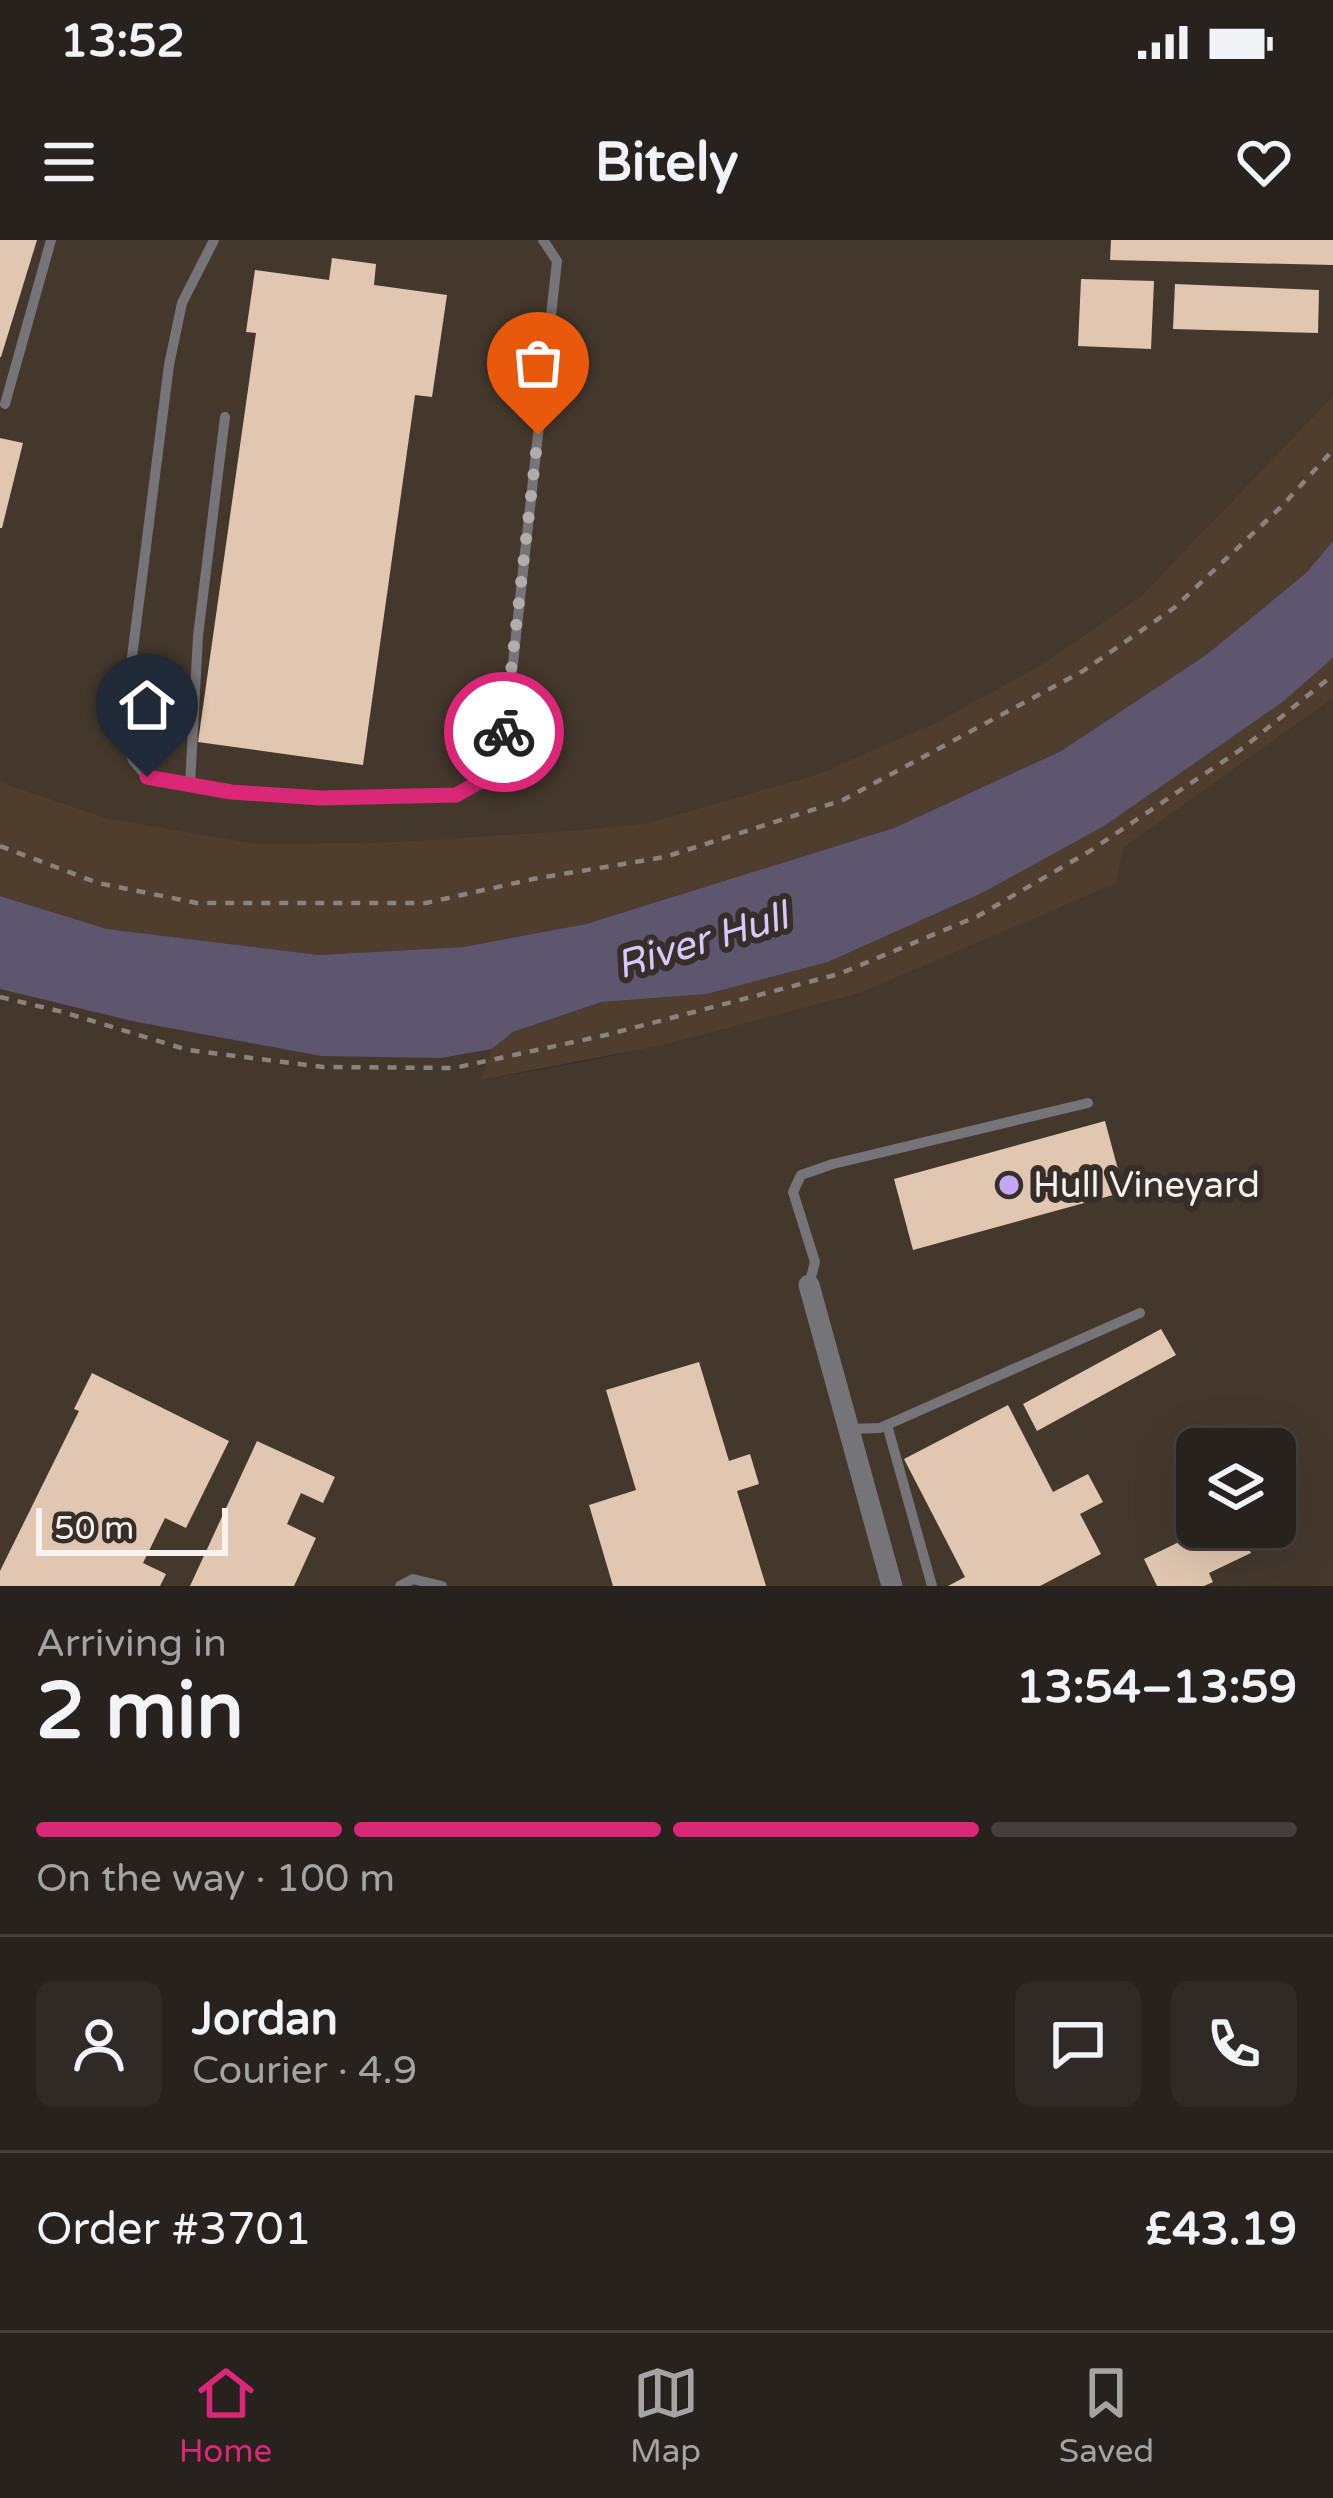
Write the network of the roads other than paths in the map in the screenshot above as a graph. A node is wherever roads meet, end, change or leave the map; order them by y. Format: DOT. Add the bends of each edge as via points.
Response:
graph roads {
  1 [pos="51,240"];
  2 [pos="214,240"];
  3 [pos="543,240"];
  4 [pos="5,404"];
  5 [pos="225,417"];
  6 [pos="190,785"];
  7 [pos="1088,1103"];
  8 [pos="809,1285"];
  9 [pos="1140,1313"];
  10 [pos="887,1425"];
  11 [pos="850,1430"];
  12 [pos="400,1586"];
  13 [pos="442,1586"];
  14 [pos="892,1586"];
  15 [pos="932,1586"];
  1 -- 4 [label="lane"];
  2 -- 6 [label="lane" via="182,303 169,364 123,728 147,777"];
  3 -- 6 [label="lane" via="556,261 504,734 483,780 456,795 321,798"];
  5 -- 6 [label="lane" via="198,636"];
  7 -- 8 [label="lane" via="802,1175 793,1192 815,1262"];
  8 -- 11 [label="street"];
  9 -- 10 [label="lane"];
  10 -- 11 [label="lane"];
  10 -- 15 [label="lane"];
  11 -- 14 [label="street"];
  12 -- 13 [label="lane" via="413,1579"];
}
